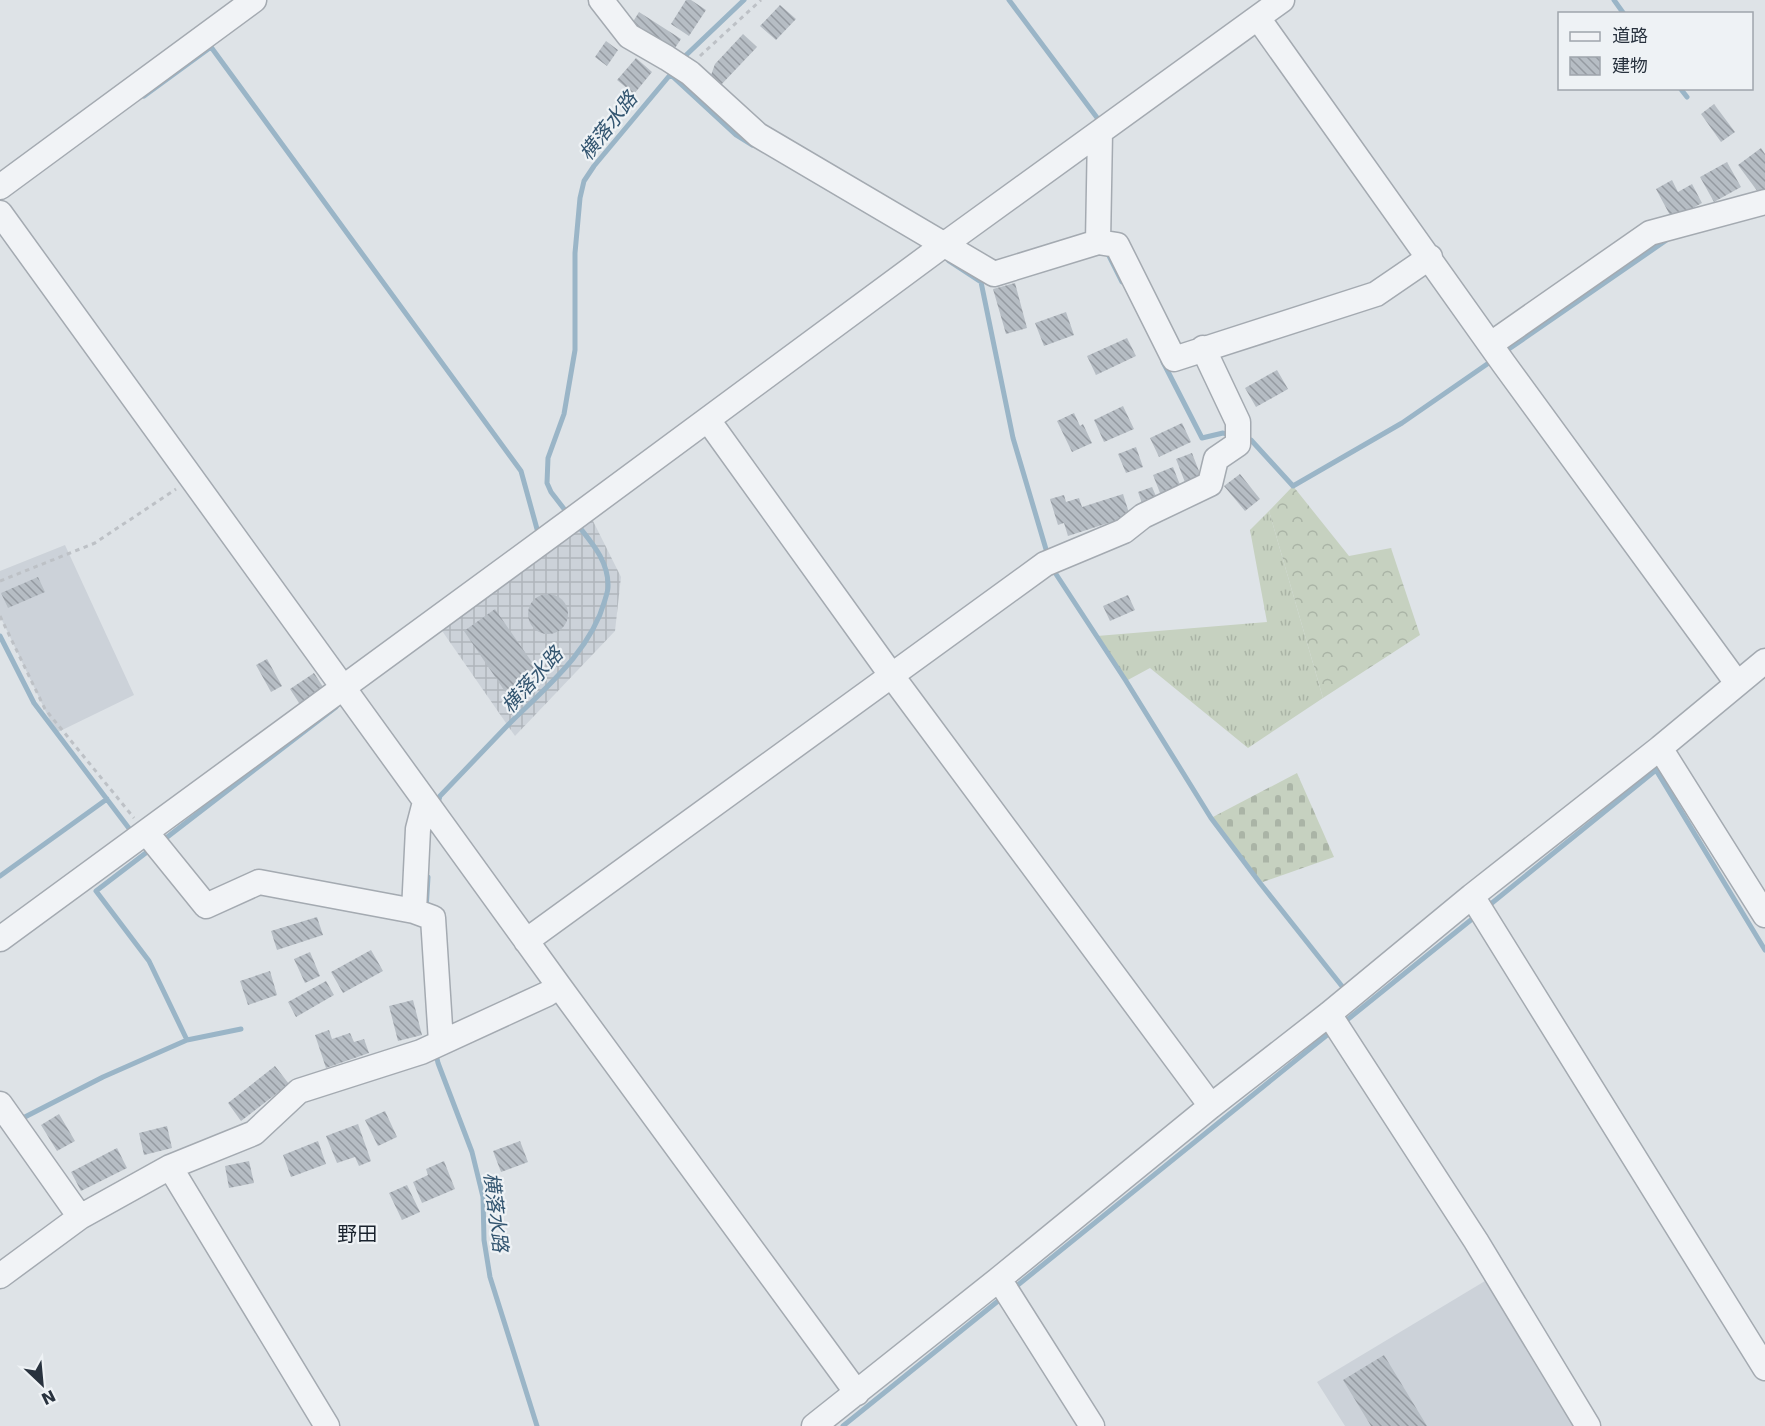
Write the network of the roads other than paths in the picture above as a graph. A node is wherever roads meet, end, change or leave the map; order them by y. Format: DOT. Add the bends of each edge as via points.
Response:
graph roads {
  1 [pos="254,0"];
  2 [pos="601,0"];
  3 [pos="1282,0"];
  4 [pos="1258,18"];
  5 [pos="1107,127"];
  6 [pos="0,187"];
  7 [pos="1765,202"];
  8 [pos="0,213"];
  9 [pos="1098,242"];
  10 [pos="935,251"];
  11 [pos="1430,257"];
  12 [pos="1491,344"];
  13 [pos="1203,348"];
  14 [pos="708,420"];
  15 [pos="1765,661"];
  16 [pos="892,676"];
  17 [pos="1737,683"];
  18 [pos="344,687"];
  19 [pos="1660,748"];
  20 [pos="425,802"];
  21 [pos="146,832"];
  22 [pos="1472,896"];
  23 [pos="423,914"];
  24 [pos="1765,915"];
  25 [pos="0,939"];
  26 [pos="526,941"];
  27 [pos="559,986"];
  28 [pos="1329,1014"];
  29 [pos="431,1047"];
  30 [pos="0,1104"];
  31 [pos="1211,1106"];
  32 [pos="170,1167"];
  33 [pos="80,1217"];
  34 [pos="0,1276"];
  35 [pos="999,1278"];
  36 [pos="1765,1368"];
  37 [pos="857,1393"];
  38 [pos="327,1426"];
  39 [pos="814,1426"];
  40 [pos="1092,1426"];
  41 [pos="1588,1426"];
  1 -- 6 [label="street"];
  2 -- 10 [label="street" via="629,36 690,73 758,135"];
  3 -- 4 [label="street"];
  4 -- 5 [label="street"];
  4 -- 11 [label="street"];
  5 -- 9 [label="street"];
  5 -- 10 [label="street"];
  7 -- 12 [label="street" via="1650,233"];
  8 -- 18 [label="street"];
  9 -- 10 [label="street" via="994,274"];
  9 -- 13 [label="street" via="1118,245 1174,359"];
  10 -- 14 [label="street"];
  11 -- 12 [label="street"];
  11 -- 13 [label="street" via="1376,294"];
  12 -- 17 [label="street"];
  13 -- 16 [label="street" via="1238,433 1216,459 1210,484 1143,516 1124,531 1050,562"];
  14 -- 16 [label="street"];
  14 -- 18 [label="street"];
  15 -- 17 [label="street"];
  16 -- 26 [label="street"];
  16 -- 31 [label="street"];
  17 -- 19 [label="street"];
  18 -- 20 [label="street"];
  18 -- 21 [label="street"];
  19 -- 22 [label="street"];
  19 -- 24 [label="street"];
  20 -- 23 [label="street" via="418,829"];
  20 -- 26 [label="street"];
  21 -- 23 [label="street" via="206,906 259,882"];
  21 -- 25 [label="street"];
  22 -- 28 [label="street"];
  22 -- 36 [label="street"];
  23 -- 29 [label="street"];
  26 -- 27 [label="street"];
  27 -- 29 [label="street"];
  27 -- 37 [label="street"];
  28 -- 31 [label="street"];
  28 -- 41 [label="street" via="1476,1241"];
  29 -- 32 [label="street" via="299,1091 254,1133"];
  30 -- 33 [label="street"];
  31 -- 35 [label="street"];
  32 -- 33 [label="street"];
  32 -- 38 [label="street"];
  33 -- 34 [label="street"];
  35 -- 37 [label="street"];
  35 -- 40 [label="street"];
  37 -- 39 [label="street"];
}
